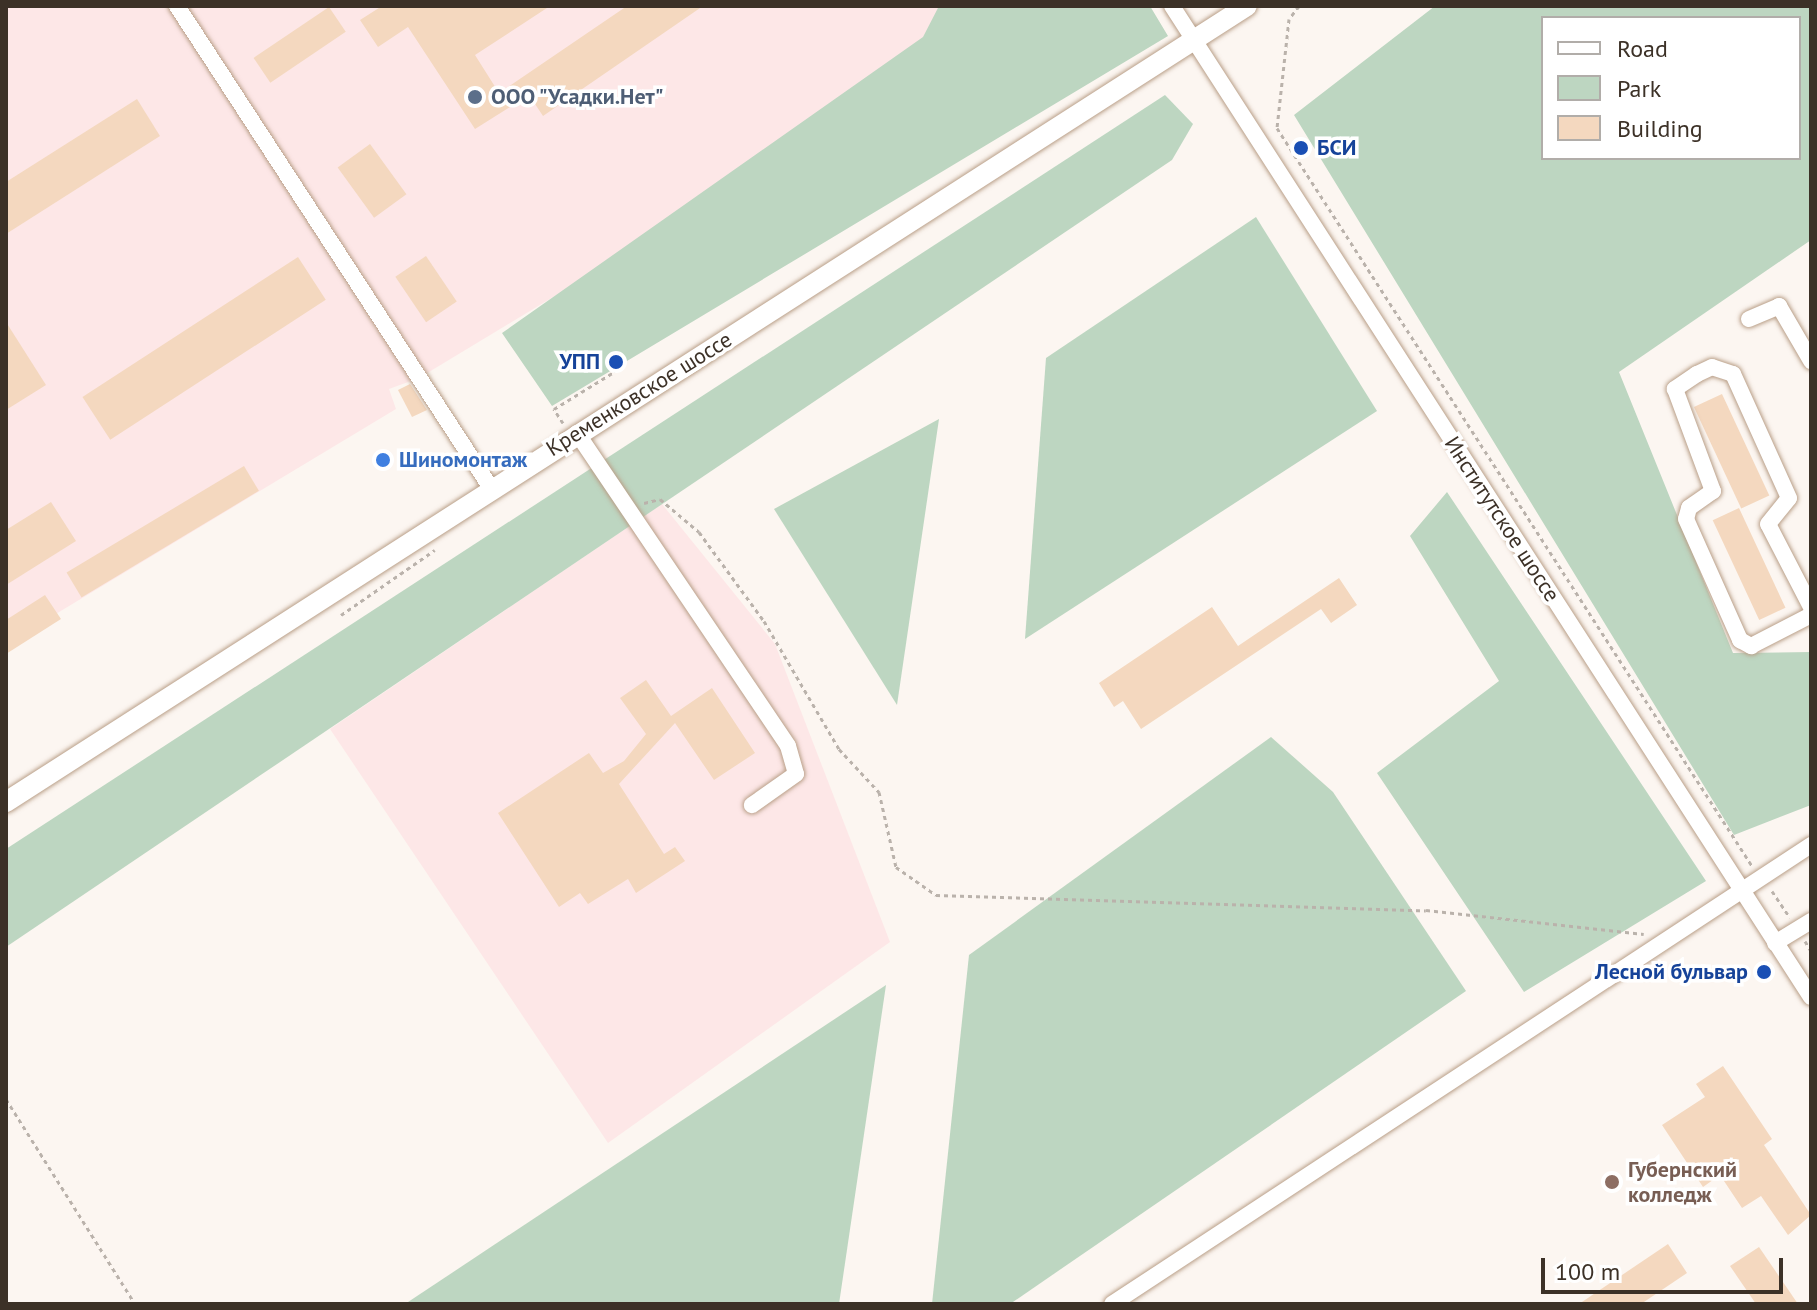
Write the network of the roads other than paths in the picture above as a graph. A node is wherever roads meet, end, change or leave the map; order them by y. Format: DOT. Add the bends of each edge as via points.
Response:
graph roads {
  1 [pos="177,6"];
  2 [pos="1172,6"];
  3 [pos="1247,6"];
  4 [pos="1193,41"];
  5 [pos="1749,319"];
  6 [pos="1811,361"];
  7 [pos="574,435"];
  8 [pos="491,488"];
  9 [pos="1811,607"];
  10 [pos="1811,615"];
  11 [pos="6,802"];
  12 [pos="752,805"];
  13 [pos="1811,845"];
  14 [pos="1742,891"];
  15 [pos="1811,921"];
  16 [pos="1775,943"];
  17 [pos="1811,997"];
  18 [pos="1112,1304"];
  1 -- 8 [label="street"];
  2 -- 4 [label="street, Институтское шоссе"];
  3 -- 4 [label="main road, Кременковское шоссе"];
  4 -- 7 [label="main road, Кременковское шоссе"];
  4 -- 14 [label="street, Институтское шоссе"];
  5 -- 6 [label="street" via="1779,306"];
  7 -- 8 [label="main road, Кременковское шоссе"];
  7 -- 12 [label="street" via="632,507 788,746 796,774"];
  8 -- 11 [label="main road, Кременковское шоссе"];
  9 -- 10 [label="street" via="1768,524 1789,498 1733,374 1712,367 1675,389 1713,491 1689,508 1686,519 1740,640 1751,646"];
  13 -- 14 [label="street"];
  14 -- 16 [label="street, Институтское шоссе"];
  14 -- 18 [label="street"];
  15 -- 16 [label="street"];
  16 -- 17 [label="street, Институтское шоссе"];
}
